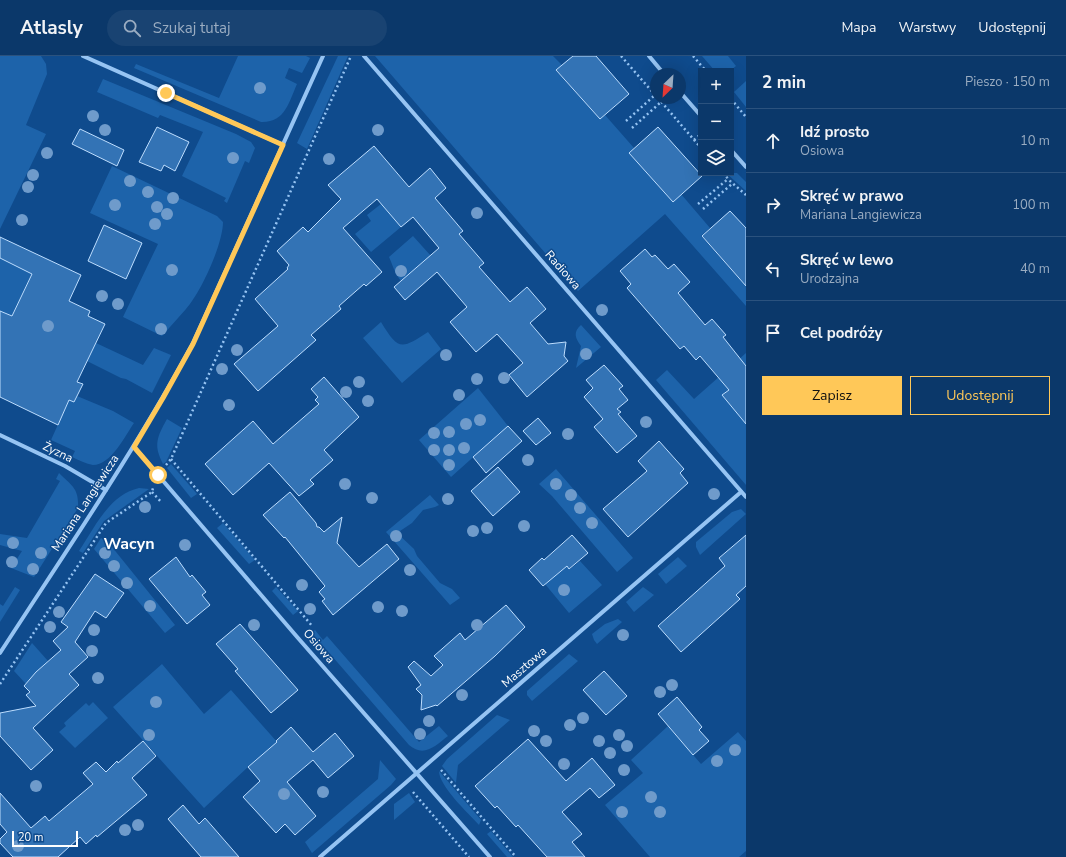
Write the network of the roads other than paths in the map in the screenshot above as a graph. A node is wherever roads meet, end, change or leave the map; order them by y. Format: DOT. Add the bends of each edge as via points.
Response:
graph roads {
  1 [pos="84,56"];
  2 [pos="323,56"];
  3 [pos="364,56"];
  4 [pos="649,56"];
  5 [pos="659,68"];
  6 [pos="686,99"];
  7 [pos="698,113"];
  8 [pos="283,145"];
  9 [pos="734,153"];
  10 [pos="746,167"];
  11 [pos="0,435"];
  12 [pos="134,447"];
  13 [pos="106,490"];
  14 [pos="741,492"];
  15 [pos="746,497"];
  16 [pos="0,653"];
  17 [pos="417,773"];
  18 [pos="320,857"];
  19 [pos="490,857"];
  1 -- 8 [label="street"];
  2 -- 8 [label="street, Mariana Langiewicza"];
  3 -- 14 [label="street, Radiowa"];
  4 -- 5 [label="street"];
  6 -- 7 [label="street"];
  8 -- 12 [label="street, Mariana Langiewicza" via="193,344"];
  9 -- 10 [label="street"];
  11 -- 13 [label="street, Żyzna" via="65,466"];
  12 -- 13 [label="street, Mariana Langiewicza"];
  12 -- 17 [label="street, Osiowa"];
  13 -- 16 [label="street, Mariana Langiewicza"];
  14 -- 15 [label="street, Radiowa"];
  14 -- 17 [label="street, Masztowa"];
  17 -- 18 [label="street, Masztowa"];
  17 -- 19 [label="street, Osiowa"];
}
